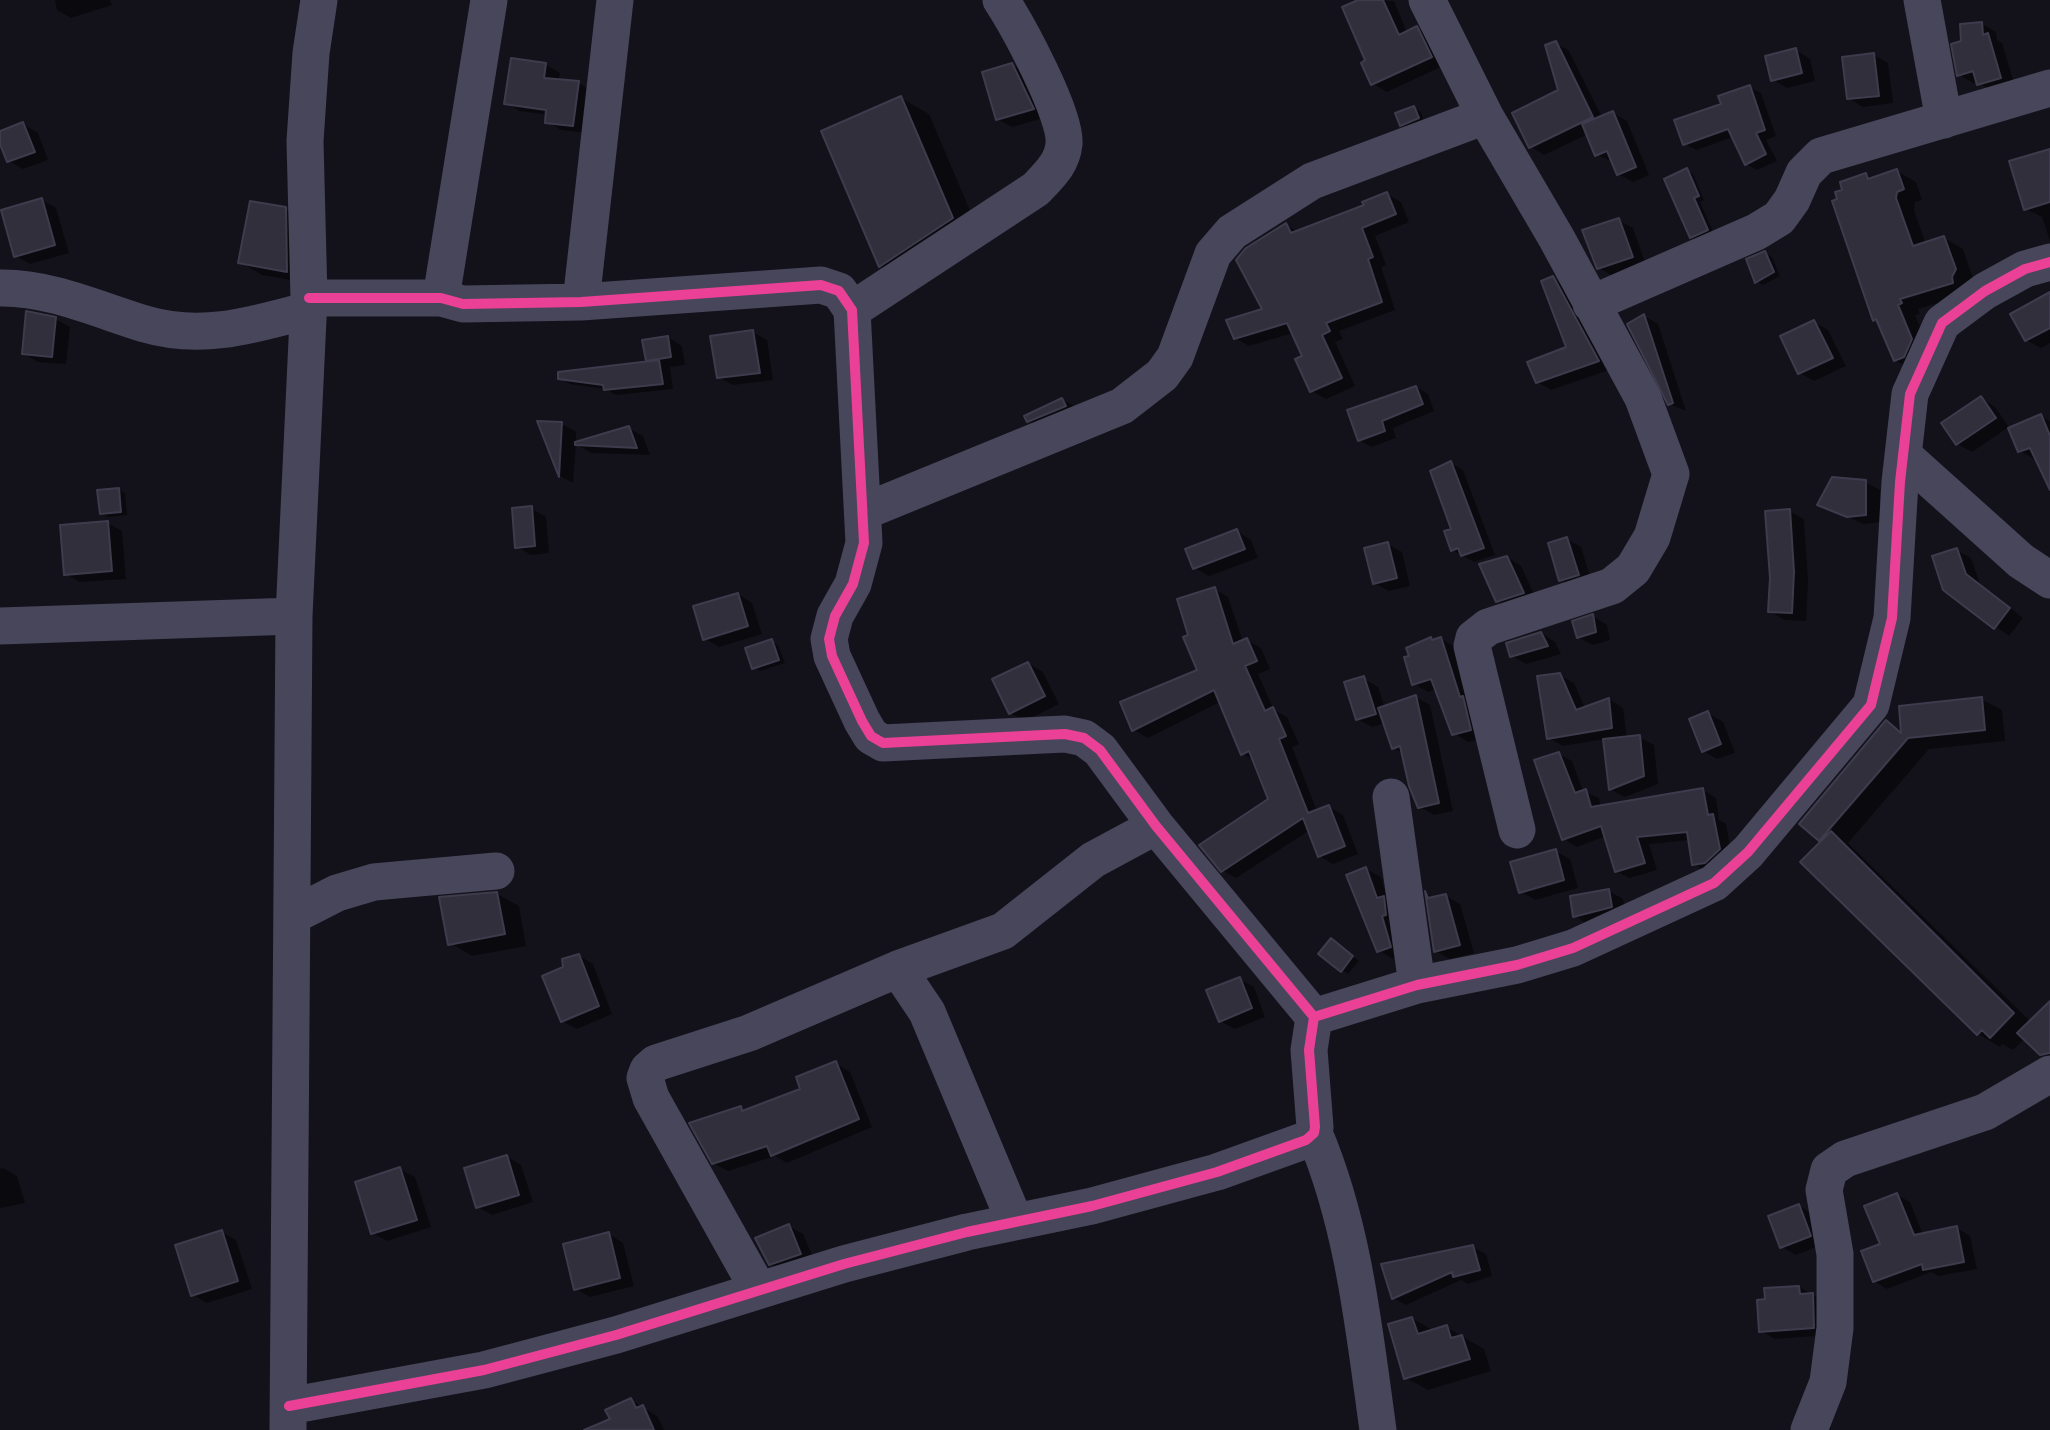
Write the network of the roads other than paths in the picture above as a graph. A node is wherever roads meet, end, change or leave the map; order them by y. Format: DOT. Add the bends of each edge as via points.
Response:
graph roads {
  1 [pos="319,0"];
  2 [pos="489,0"];
  3 [pos="615,0"];
  4 [pos="1001,0"];
  5 [pos="1427,0"];
  6 [pos="1922,0"];
  7 [pos="2050,89"];
  8 [pos="1485,116"];
  9 [pos="1944,120"];
  10 [pos="2050,262"];
  11 [pos="0,288"];
  12 [pos="441,298"];
  13 [pos="581,302"];
  14 [pos="1591,303"];
  15 [pos="309,304"];
  16 [pos="852,310"];
  17 [pos="1903,454"];
  18 [pos="863,512"];
  19 [pos="2050,580"];
  20 [pos="294,616"];
  21 [pos="0,626"];
  22 [pos="1391,797"];
  23 [pos="1156,826"];
  24 [pos="1517,830"];
  25 [pos="496,871"];
  26 [pos="292,916"];
  27 [pos="898,969"];
  28 [pos="1417,985"];
  29 [pos="1314,1017"];
  30 [pos="2050,1074"];
  31 [pos="1314,1133"];
  32 [pos="1015,1222"];
  33 [pos="758,1289"];
  34 [pos="289,1418"];
  35 [pos="1378,1430"];
  36 [pos="1809,1430"];
  1 -- 15 [label="street" via="305,141"];
  2 -- 12 [label="street"];
  3 -- 13 [label="street"];
  4 -- 16 [label="street" via="1061,120 1065,143 1059,164 1036,189"];
  5 -- 8 [label="street"];
  6 -- 9 [label="street"];
  7 -- 9 [label="street"];
  8 -- 14 [label="street"];
  8 -- 18 [label="street" via="1312,181 1232,232 1213,254 1175,356 1162,376 1122,406"];
  9 -- 14 [label="street" via="1821,156 1804,173 1779,218"];
  10 -- 17 [label="street" via="2025,269 1942,323 1910,394"];
  11 -- 15 [label="street" via="47,294 186,331 248,328"];
  12 -- 13 [label="street" via="463,304"];
  12 -- 15 [label="street"];
  13 -- 16 [label="street" via="821,285 839,291"];
  14 -- 24 [label="street" via="1643,398 1671,474 1652,537 1633,569 1612,586 1488,627 1474,638 1472,646"];
  15 -- 20 [label="street"];
  16 -- 18 [label="street"];
  17 -- 19 [label="street" via="2021,561"];
  17 -- 28 [label="street" via="1892,618 1871,705 1748,852 1714,883 1573,948 1517,965"];
  18 -- 23 [label="street" via="864,543 853,584 835,616 829,639 843,682 871,736 883,743 1065,734 1084,738 1100,750"];
  20 -- 21 [label="street"];
  20 -- 26 [label="street"];
  22 -- 28 [label="street"];
  23 -- 27 [label="street" via="1093,860 1003,931"];
  23 -- 29 [label="street"];
  25 -- 26 [label="street" via="374,882 337,893"];
  26 -- 34 [label="street"];
  27 -- 32 [label="street" via="927,1012"];
  27 -- 33 [label="street" via="749,1032 668,1058 648,1070 645,1078 651,1098"];
  28 -- 29 [label="street"];
  29 -- 31 [label="street" via="1309,1049"];
  30 -- 36 [label="street" via="1985,1112 1845,1159 1829,1170 1824,1190 1835,1254 1835,1328 1828,1382"];
  31 -- 32 [label="street" via="1306,1140 1217,1172"];
  31 -- 35 [label="street" via="1334,1181 1350,1248"];
  32 -- 33 [label="street"];
  33 -- 34 [label="street" via="616,1335"];
}
